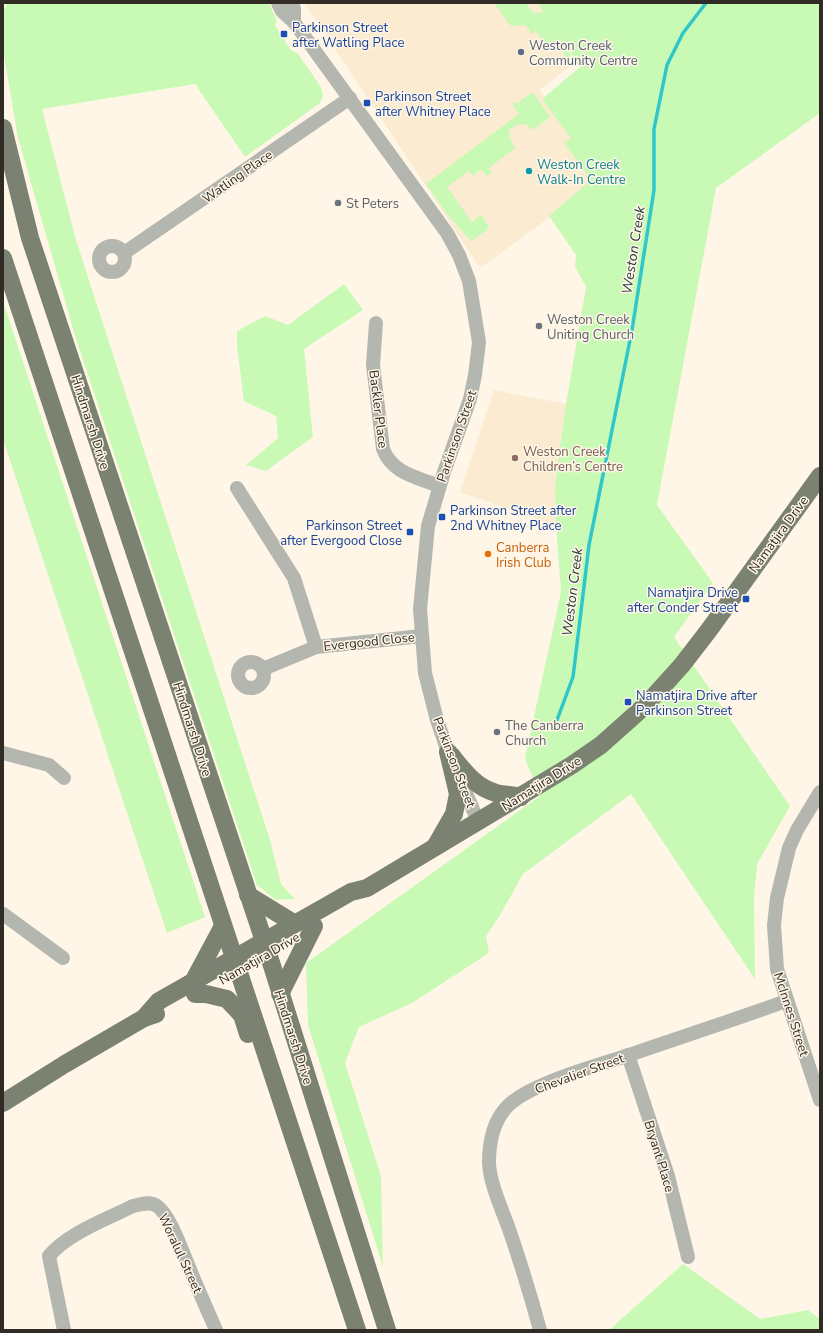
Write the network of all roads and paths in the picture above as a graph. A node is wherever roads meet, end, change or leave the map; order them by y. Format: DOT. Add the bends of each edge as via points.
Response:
graph roads {
  1 [pos="278,3"];
  2 [pos="292,3"];
  3 [pos="294,22"];
  4 [pos="350,98"];
  5 [pos="3,128"];
  6 [pos="124,253"];
  7 [pos="3,258"];
  8 [pos="376,324"];
  9 [pos="820,476"];
  10 [pos="439,486"];
  11 [pos="237,488"];
  12 [pos="422,636"];
  13 [pos="316,647"];
  14 [pos="263,669"];
  15 [pos="448,752"];
  16 [pos="3,753"];
  17 [pos="64,778"];
  18 [pos="820,792"];
  19 [pos="521,797"];
  20 [pos="478,821"];
  21 [pos="435,848"];
  22 [pos="367,888"];
  23 [pos="248,895"];
  24 [pos="3,914"];
  25 [pos="295,924"];
  26 [pos="223,926"];
  27 [pos="314,926"];
  28 [pos="266,947"];
  29 [pos="63,958"];
  30 [pos="236,964"];
  31 [pos="194,988"];
  32 [pos="280,994"];
  33 [pos="786,1001"];
  34 [pos="628,1056"];
  35 [pos="281,1100"];
  36 [pos="820,1100"];
  37 [pos="3,1103"];
  38 [pos="688,1257"];
  39 [pos="64,1330"];
  40 [pos="216,1330"];
  41 [pos="357,1330"];
  42 [pos="387,1330"];
  43 [pos="540,1330"];
  1 -- 3 [label="street, Parkinson Street" via="282,11"];
  2 -- 3 [label="street"];
  3 -- 4 [label="street, Parkinson Street"];
  4 -- 6 [label="street, Watling Place"];
  4 -- 10 [label="street, Parkinson Street" via="447,233 469,281 479,342 475,375 470,399"];
  5 -- 23 [label="main road, Hindmarsh Drive" via="30,238"];
  7 -- 26 [label="main road"];
  8 -- 10 [label="street, Backler Place" via="373,366 383,449 387,459 399,470"];
  9 -- 19 [label="main road, Namatjira Drive" via="709,630 655,695 601,745"];
  10 -- 12 [label="street, Parkinson Street" via="428,526 421,602"];
  11 -- 13 [label="street, Evergood Close" via="294,578"];
  12 -- 13 [label="street, Evergood Close"];
  12 -- 15 [label="street, Parkinson Street" via="425,673"];
  13 -- 14 [label="street, Evergood Close"];
  15 -- 19 [label="main road" via="481,787 496,793"];
  15 -- 20 [label="street, Parkinson Street"];
  15 -- 21 [label="main road" via="458,794 454,814"];
  16 -- 17 [label="street" via="50,765"];
  18 -- 33 [label="street, McInnes Street" via="789,848 777,898 774,925 777,969"];
  19 -- 20 [label="main road, Namatjira Drive"];
  20 -- 21 [label="main road, Namatjira Drive"];
  21 -- 22 [label="main road, Namatjira Drive"];
  22 -- 25 [label="main road, Namatjira Drive" via="351,892"];
  22 -- 27 [label="main road, Namatjira Drive" via="356,902"];
  23 -- 25 [label="main road"];
  23 -- 28 [label="main road, Hindmarsh Drive"];
  24 -- 29 [label="street"];
  25 -- 28 [label="main road, Namatjira Drive"];
  26 -- 30 [label="main road"];
  26 -- 31 [label="main road"];
  27 -- 28 [label="main road, Namatjira Drive"];
  27 -- 32 [label="main road"];
  28 -- 30 [label="main road, Namatjira Drive"];
  28 -- 32 [label="main road, Hindmarsh Drive"];
  30 -- 31 [label="main road, Namatjira Drive"];
  30 -- 35 [label="main road"];
  31 -- 35 [label="main road" via="227,999 242,1015 265,1088"];
  31 -- 37 [label="main road, Namatjira Drive" via="159,1002 144,1018"];
  32 -- 42 [label="main road, Hindmarsh Drive"];
  33 -- 34 [label="street, Chevalier Street"];
  33 -- 36 [label="street, McInnes Street"];
  34 -- 38 [label="street, Bryant Place" via="668,1176"];
  34 -- 43 [label="street, Chevalier Street" via="537,1087 505,1108 496,1123 491,1140 489,1164 495,1191 528,1284"];
  35 -- 41 [label="main road"];
  39 -- 40 [label="street, Woralul Street" via="49,1256 71,1237 133,1206 149,1203 162,1210 171,1226"];
}
